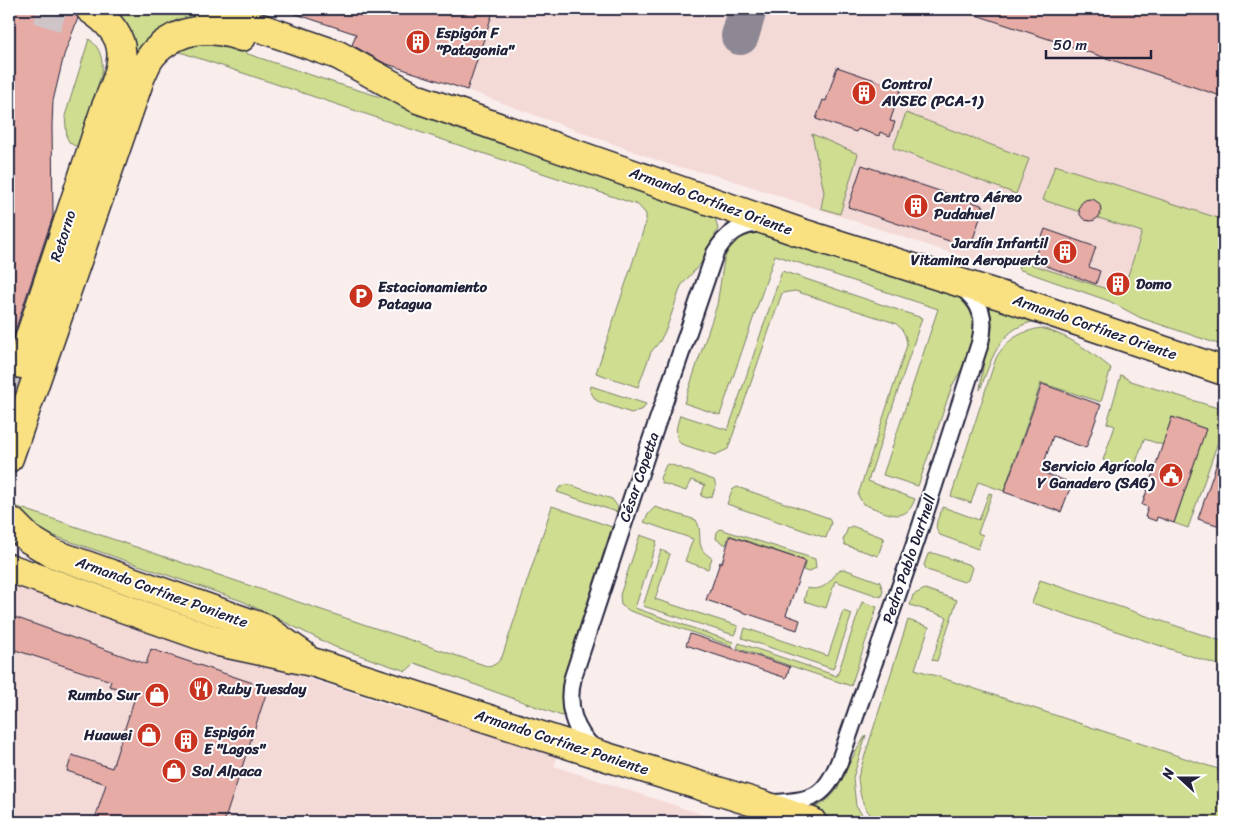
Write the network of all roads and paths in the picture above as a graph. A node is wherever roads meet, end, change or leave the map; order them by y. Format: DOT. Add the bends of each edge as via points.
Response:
graph roads {
  1 [pos="206,9"];
  2 [pos="83,15"];
  3 [pos="418,99"];
  4 [pos="774,224"];
  5 [pos="942,277"];
  6 [pos="21,364"];
  7 [pos="1224,371"];
  8 [pos="9,458"];
  9 [pos="12,522"];
  10 [pos="9,568"];
  11 [pos="312,662"];
  12 [pos="610,758"];
  13 [pos="760,804"];
  14 [pos="812,822"];
  1 -- 3 [label="highway, Armando Cortínez Oriente" via="338,55"];
  2 -- 6 [label="highway, Retorno" via="112,27 121,49 122,64"];
  3 -- 4 [label="highway, Armando Cortínez Oriente"];
  3 -- 8 [label="highway" via="224,31 188,31 156,50 141,76"];
  4 -- 5 [label="highway, Armando Cortínez Oriente"];
  4 -- 12 [label="street, César Copetta" via="755,223 736,230 715,253 573,676 570,699 574,721 585,739"];
  5 -- 7 [label="highway, Armando Cortínez Oriente"];
  5 -- 13 [label="street, Pedro Pablo Dartnell" via="975,299 982,314 983,332 899,591 829,784 808,800"];
  9 -- 11 [label="highway, Armando Cortínez Poniente" via="29,539 52,553 264,628"];
  10 -- 11 [label="highway, Armando Cortínez Poniente" via="219,642"];
  11 -- 12 [label="highway, Armando Cortínez Poniente"];
  12 -- 13 [label="highway, Armando Cortínez Poniente"];
  13 -- 14 [label="highway, Armando Cortínez Poniente"];
}
